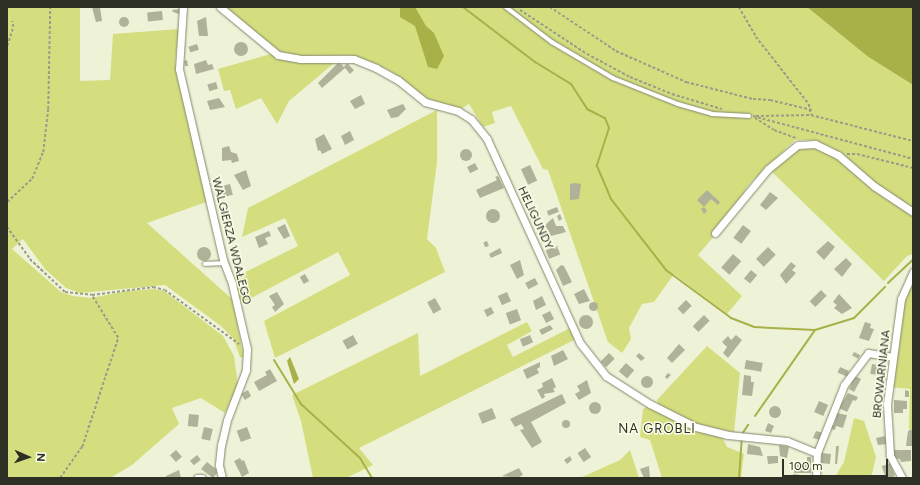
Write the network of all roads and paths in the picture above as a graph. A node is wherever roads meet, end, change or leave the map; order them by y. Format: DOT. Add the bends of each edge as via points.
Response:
graph roads {
  1 [pos="50,7"];
  2 [pos="184,7"];
  3 [pos="220,7"];
  4 [pos="506,7"];
  5 [pos="516,7"];
  6 [pos="550,7"];
  7 [pos="739,7"];
  8 [pos="12,21"];
  9 [pos="7,46"];
  10 [pos="812,110"];
  11 [pos="730,111"];
  12 [pos="811,115"];
  13 [pos="749,116"];
  14 [pos="754,117"];
  15 [pos="798,139"];
  16 [pos="913,141"];
  17 [pos="837,154"];
  18 [pos="913,159"];
  19 [pos="913,168"];
  20 [pos="7,202"];
  21 [pos="913,212"];
  22 [pos="7,227"];
  23 [pos="715,233"];
  24 [pos="224,263"];
  25 [pos="205,264"];
  26 [pos="913,272"];
  27 [pos="92,295"];
  28 [pos="247,349"];
  29 [pos="893,357"];
  30 [pos="817,453"];
  31 [pos="60,478"];
  32 [pos="197,478"];
  33 [pos="202,478"];
  34 [pos="222,478"];
  35 [pos="816,478"];
  36 [pos="902,478"];
  1 -- 20 [label="path" via="48,109 43,152 32,179"];
  2 -- 24 [label="street, WALGIERZA WDAŁEGO" via="179,69"];
  3 -- 30 [label="street, HELIGUNDY" via="278,55 300,60 354,60 398,80 425,102 458,111 471,118 487,139 580,343 606,376 655,407 696,427 728,435 788,441"];
  4 -- 13 [label="lane" via="552,42 613,78 678,104 712,114"];
  5 -- 11 [label="path" via="587,54 630,77 672,94"];
  6 -- 10 [label="path" via="616,51 686,82 753,99 770,100"];
  7 -- 10 [label="path" via="756,37"];
  8 -- 9 [label="path" via="13,27"];
  10 -- 12 [label="path"];
  12 -- 14 [label="path" via="768,114"];
  12 -- 16 [label="path"];
  13 -- 14 [label="path"];
  14 -- 15 [label="path" via="774,130"];
  14 -- 18 [label="path"];
  17 -- 19 [label="path" via="857,154"];
  17 -- 21 [label="street" via="874,186"];
  17 -- 23 [label="street" via="815,144 798,145 781,156 768,168"];
  22 -- 27 [label="path" via="30,259 65,292"];
  24 -- 25 [label="lane"];
  24 -- 28 [label="street, WALGIERZA WDAŁEGO" via="232,284"];
  26 -- 29 [label="street, BROWARNIANA" via="901,300"];
  27 -- 28 [label="path" via="153,287 164,290"];
  27 -- 31 [label="path" via="118,338 82,447"];
  28 -- 34 [label="street, WALGIERZA WDAŁEGO" via="246,370 227,420 221,445"];
  29 -- 30 [label="street" via="868,353 852,373 837,398"];
  29 -- 36 [label="street, BROWARNIANA" via="887,417 890,455"];
  30 -- 35 [label="street"];
  32 -- 33 [label="street"];
}
